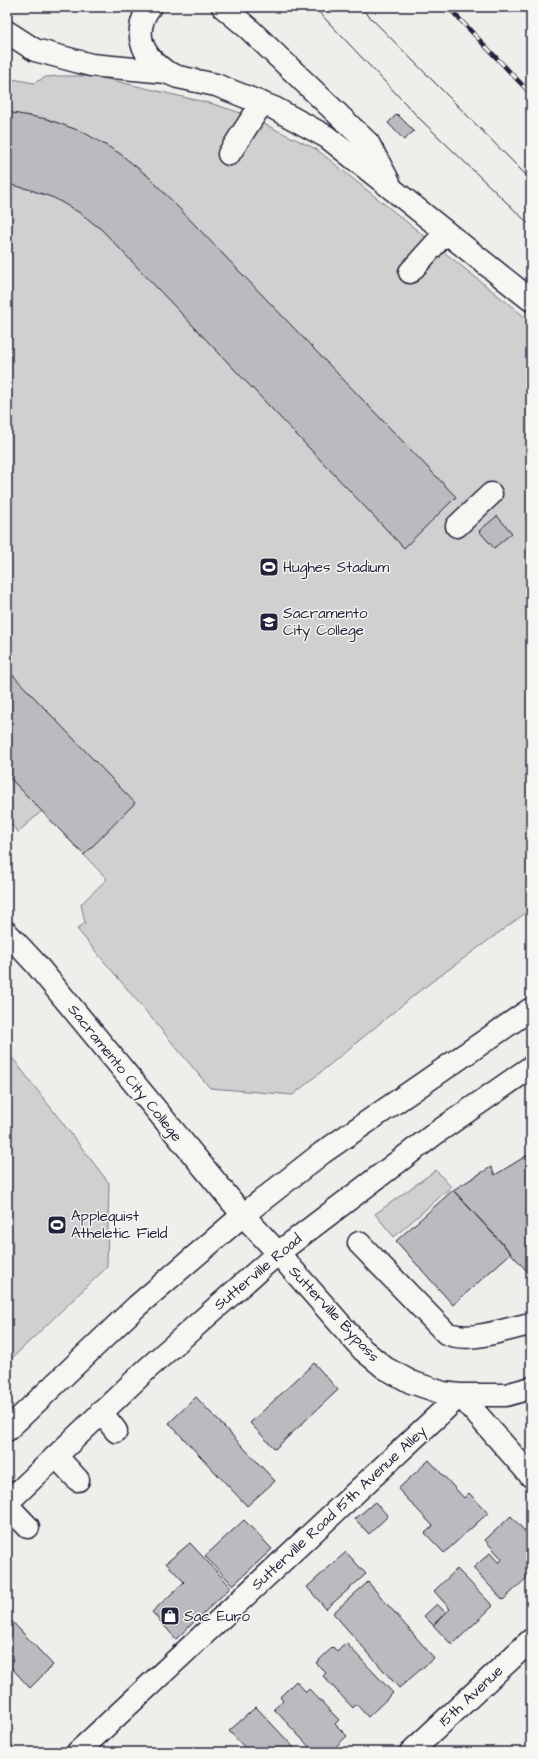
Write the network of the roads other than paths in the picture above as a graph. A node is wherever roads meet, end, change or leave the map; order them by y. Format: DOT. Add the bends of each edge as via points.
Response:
graph roads {
  1 [pos="150,7"];
  2 [pos="223,7"];
  3 [pos="7,32"];
  4 [pos="166,72"];
  5 [pos="262,103"];
  6 [pos="228,154"];
  7 [pos="393,189"];
  8 [pos="446,232"];
  9 [pos="410,272"];
  10 [pos="531,300"];
  11 [pos="491,494"];
  12 [pos="457,526"];
  13 [pos="7,933"];
  14 [pos="531,1009"];
  15 [pos="531,1067"];
  16 [pos="243,1215"];
  17 [pos="358,1243"];
  18 [pos="278,1253"];
  19 [pos="531,1326"];
  20 [pos="531,1388"];
  21 [pos="460,1395"];
  22 [pos="101,1412"];
  23 [pos="7,1430"];
  24 [pos="116,1431"];
  25 [pos="56,1456"];
  26 [pos="531,1476"];
  27 [pos="78,1480"];
  28 [pos="7,1504"];
  29 [pos="28,1527"];
  30 [pos="531,1640"];
  31 [pos="78,1752"];
  32 [pos="411,1752"];
  1 -- 4 [label="main road" via="144,14 140,27 142,43 148,54"];
  2 -- 7 [label="main road" via="368,143"];
  3 -- 4 [label="main road" via="35,50 85,64"];
  4 -- 5 [label="main road" via="216,85"];
  5 -- 6 [label="main road"];
  5 -- 7 [label="main road" via="327,137"];
  7 -- 8 [label="main road"];
  8 -- 9 [label="main road"];
  8 -- 10 [label="main road"];
  11 -- 12 [label="main road"];
  13 -- 16 [label="main road, Sacramento City College" via="35,963"];
  14 -- 16 [label="main road" via="322,1153"];
  15 -- 18 [label="main road, Sutterville Road" via="436,1134"];
  16 -- 18 [label="main road, Sacramento City College"];
  16 -- 23 [label="main road" via="137,1306"];
  17 -- 19 [label="main road" via="446,1333 452,1336 471,1336"];
  18 -- 21 [label="main road, Sutterville Bypass" via="363,1350 385,1368 411,1382 443,1393"];
  18 -- 22 [label="main road, Sutterville Road"];
  20 -- 21 [label="main road, Sutterville Bypass" via="506,1395"];
  21 -- 26 [label="main road"];
  21 -- 31 [label="main road, Sutterville Road 15th Avenue Alley"];
  22 -- 24 [label="main road"];
  22 -- 25 [label="main road, Sutterville Road"];
  25 -- 27 [label="main road"];
  25 -- 28 [label="main road, Sutterville Road"];
  28 -- 29 [label="main road"];
  30 -- 32 [label="main road, 15th Avenue"];
}
